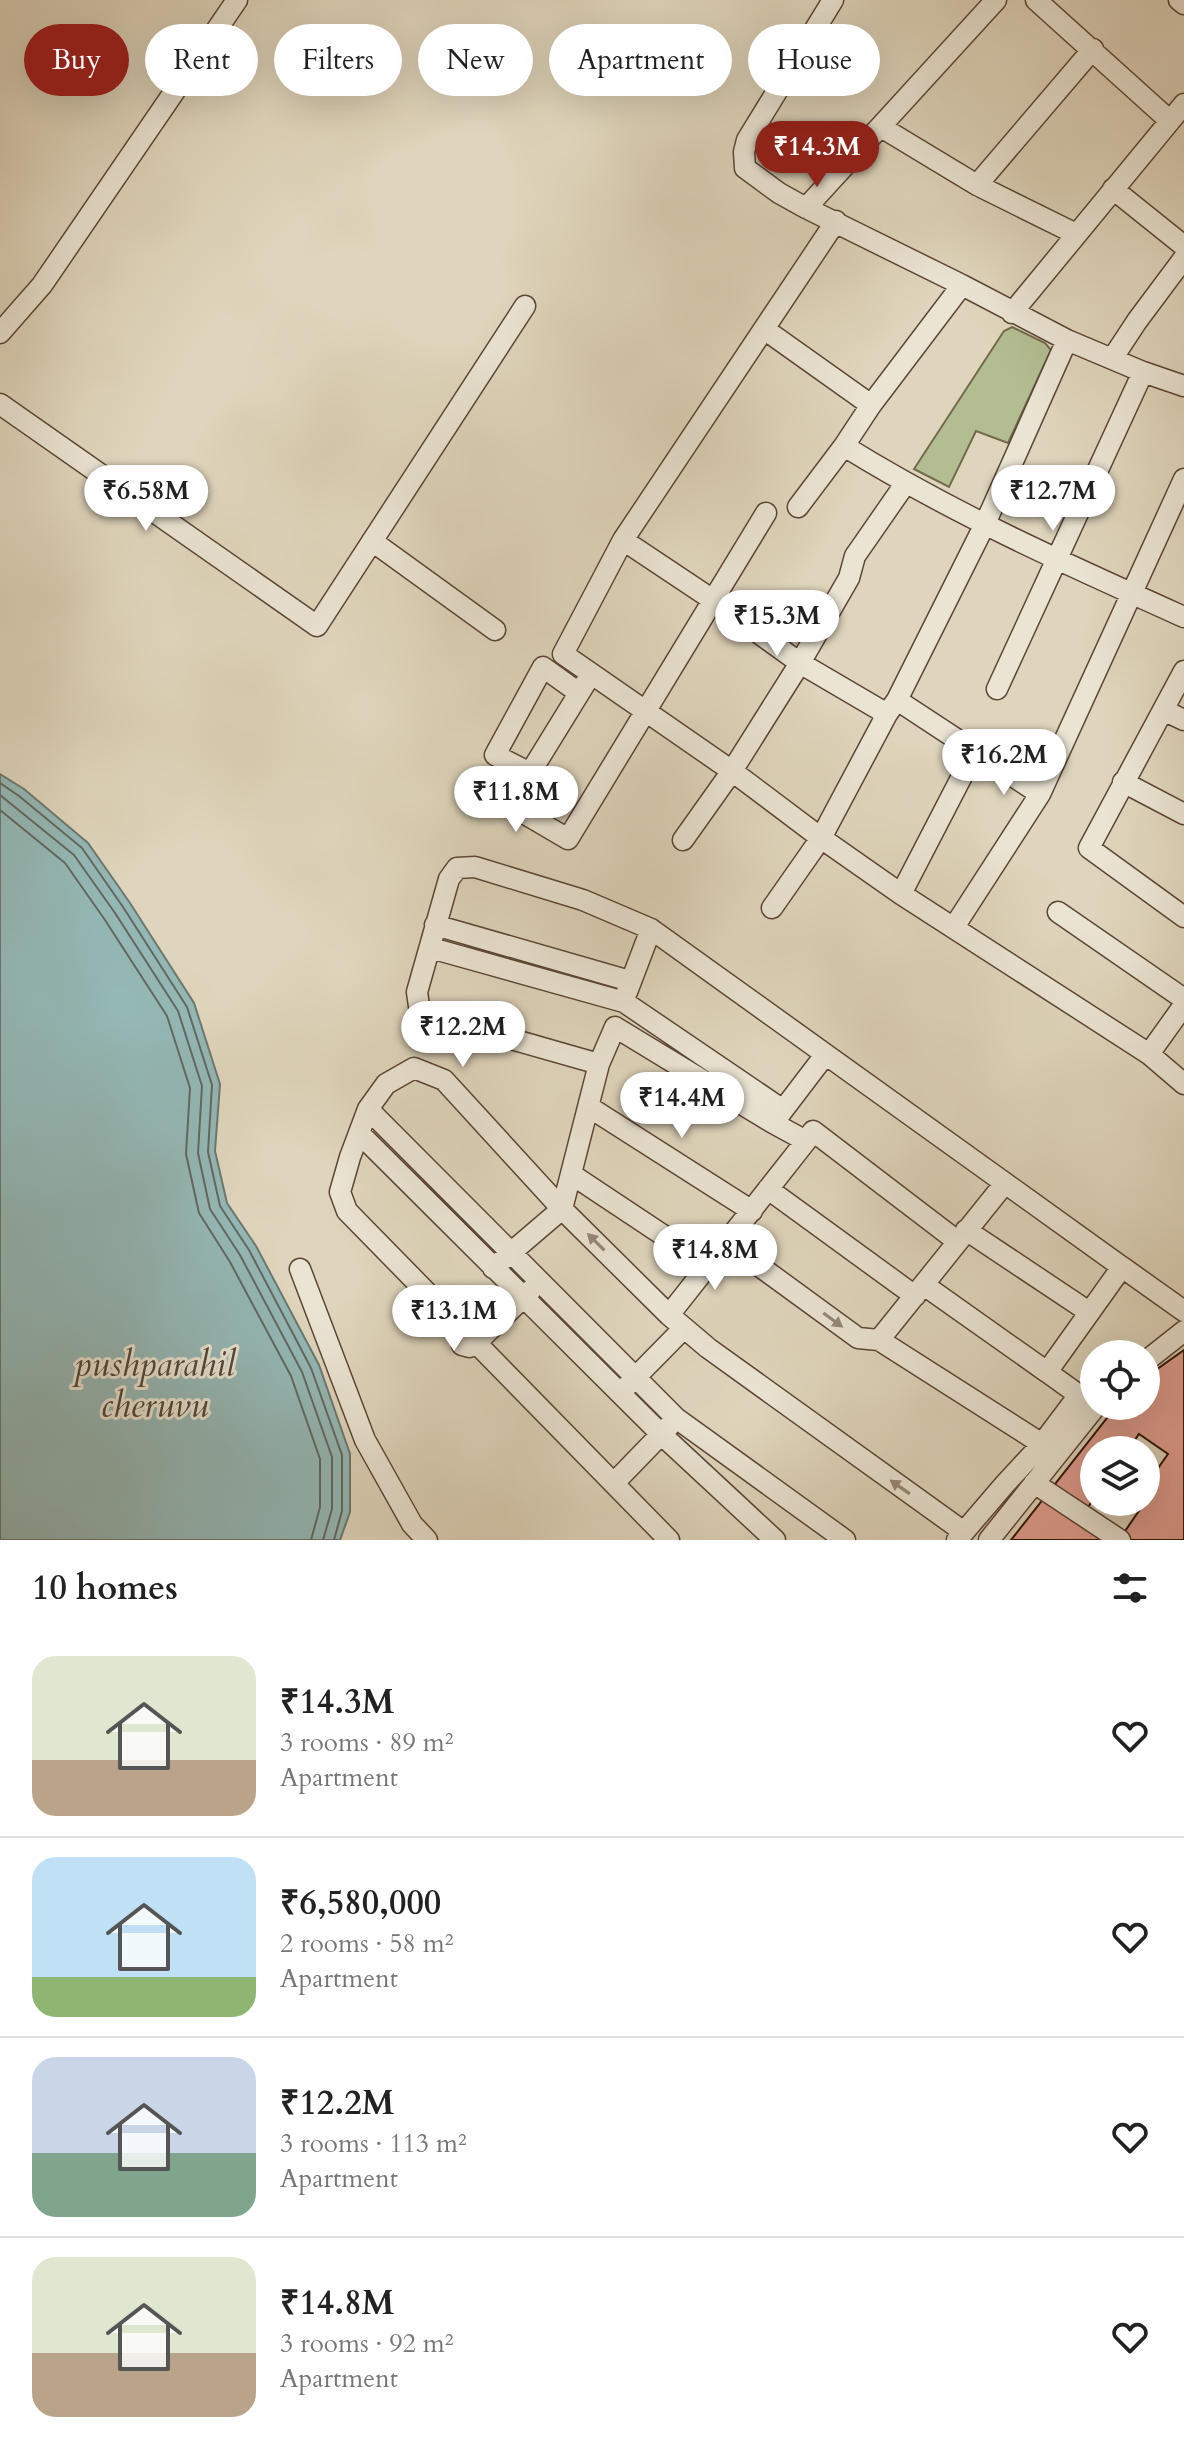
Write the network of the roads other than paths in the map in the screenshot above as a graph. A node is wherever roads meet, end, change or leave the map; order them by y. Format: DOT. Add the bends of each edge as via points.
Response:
graph roads {
  1 [pos="237,0"];
  2 [pos="833,0"];
  3 [pos="996,0"];
  4 [pos="1036,0"];
  5 [pos="1179,0"];
  6 [pos="1184,4"];
  7 [pos="1093,49"];
  8 [pos="1184,104"];
  9 [pos="1169,120"];
  10 [pos="881,127"];
  11 [pos="977,185"];
  12 [pos="1113,189"];
  13 [pos="806,208"];
  14 [pos="836,221"];
  15 [pos="1076,234"];
  16 [pos="1184,246"];
  17 [pos="1184,258"];
  18 [pos="962,285"];
  19 [pos="525,306"];
  20 [pos="1012,313"];
  21 [pos="764,329"];
  22 [pos="0,333"];
  23 [pos="1067,340"];
  24 [pos="1112,359"];
  25 [pos="1143,372"];
  26 [pos="1184,386"];
  27 [pos="0,404"];
  28 [pos="871,405"];
  29 [pos="844,446"];
  30 [pos="1184,479"];
  31 [pos="905,484"];
  32 [pos="798,507"];
  33 [pos="766,513"];
  34 [pos="985,524"];
  35 [pos="623,540"];
  36 [pos="372,541"];
  37 [pos="1056,559"];
  38 [pos="1133,594"];
  39 [pos="713,600"];
  40 [pos="1184,617"];
  41 [pos="495,630"];
  42 [pos="800,663"];
  43 [pos="1184,671"];
  44 [pos="591,674"];
  45 [pos="997,689"];
  46 [pos="579,693"];
  47 [pos="892,707"];
  48 [pos="1163,710"];
  49 [pos="645,712"];
  50 [pos="1184,720"];
  51 [pos="975,751"];
  52 [pos="732,771"];
  53 [pos="1123,782"];
  54 [pos="486,791"];
  55 [pos="1040,794"];
  56 [pos="1184,814"];
  57 [pos="821,838"];
  58 [pos="683,840"];
  59 [pos="901,894"];
  60 [pos="772,908"];
  61 [pos="1058,912"];
  62 [pos="1184,917"];
  63 [pos="435,925"];
  64 [pos="954,927"];
  65 [pos="651,929"];
  66 [pos="431,948"];
  67 [pos="630,981"];
  68 [pos="757,992"];
  69 [pos="1184,999"];
  70 [pos="624,1002"];
  71 [pos="1184,1005"];
  72 [pos="615,1027"];
  73 [pos="801,1036"];
  74 [pos="511,1040"];
  75 [pos="1149,1054"];
  76 [pos="825,1055"];
  77 [pos="561,1064"];
  78 [pos="599,1064"];
  79 [pos="1184,1084"];
  80 [pos="589,1107"];
  81 [pos="368,1109"];
  82 [pos="778,1116"];
  83 [pos="359,1133"];
  84 [pos="806,1141"];
  85 [pos="571,1174"];
  86 [pos="1005,1183"];
  87 [pos="768,1189"];
  88 [pos="562,1209"];
  89 [pos="752,1211"];
  90 [pos="961,1236"];
  91 [pos="725,1241"];
  92 [pos="511,1252"];
  93 [pos="708,1265"];
  94 [pos="1122,1267"];
  95 [pos="493,1268"];
  96 [pos="300,1269"];
  97 [pos="540,1281"];
  98 [pos="920,1291"];
  99 [pos="523,1298"];
  100 [pos="420,1302"];
  101 [pos="1184,1311"];
  102 [pos="1089,1312"];
  103 [pos="676,1321"];
  104 [pos="1184,1331"];
  105 [pos="879,1340"];
  106 [pos="475,1344"];
  107 [pos="1160,1350"];
  108 [pos="1047,1372"];
  109 [pos="636,1378"];
  110 [pos="620,1394"];
  111 [pos="676,1418"];
  112 [pos="1085,1420"];
  113 [pos="662,1435"];
  114 [pos="1042,1444"];
  115 [pos="614,1483"];
  116 [pos="998,1491"];
  117 [pos="1023,1498"];
  118 [pos="961,1536"];
  119 [pos="427,1540"];
  120 [pos="669,1540"];
  121 [pos="775,1540"];
  122 [pos="845,1540"];
  123 [pos="989,1540"];
  124 [pos="1120,1540"];
  1 -- 22 [label="street" via="42,285"];
  2 -- 13 [label="street" via="744,152 745,168"];
  3 -- 10 [label="street"];
  4 -- 7 [label="street"];
  5 -- 6 [label="street"];
  7 -- 9 [label="street"];
  7 -- 11 [label="street"];
  8 -- 9 [label="street"];
  9 -- 12 [label="street"];
  10 -- 11 [label="street"];
  10 -- 13 [label="street"];
  11 -- 15 [label="street"];
  12 -- 15 [label="street"];
  12 -- 16 [label="street"];
  13 -- 14 [label="street"];
  14 -- 18 [label="street"];
  14 -- 21 [label="street"];
  15 -- 20 [label="street"];
  17 -- 24 [label="street"];
  18 -- 20 [label="street"];
  18 -- 28 [label="street"];
  19 -- 36 [label="street"];
  20 -- 23 [label="street"];
  21 -- 28 [label="street"];
  21 -- 35 [label="street"];
  23 -- 24 [label="street"];
  23 -- 34 [label="street"];
  24 -- 25 [label="street"];
  25 -- 26 [label="street"];
  25 -- 37 [label="street"];
  27 -- 36 [label="street" via="317,626"];
  28 -- 29 [label="street"];
  29 -- 31 [label="street"];
  29 -- 32 [label="street"];
  30 -- 38 [label="street"];
  31 -- 34 [label="street"];
  31 -- 42 [label="street" via="855,556 849,578"];
  33 -- 39 [label="street"];
  34 -- 37 [label="street"];
  34 -- 47 [label="street"];
  35 -- 39 [label="street"];
  35 -- 44 [label="street" via="563,654"];
  36 -- 41 [label="street"];
  37 -- 38 [label="street"];
  37 -- 45 [label="street"];
  38 -- 40 [label="street"];
  38 -- 55 [label="street"];
  39 -- 42 [label="street"];
  39 -- 49 [label="street"];
  42 -- 47 [label="street"];
  42 -- 52 [label="street"];
  43 -- 48 [label="street"];
  44 -- 46 [label="street"];
  44 -- 49 [label="street"];
  46 -- 46 [label="street" via="530,773 495,755 543,667"];
  47 -- 51 [label="street"];
  47 -- 57 [label="street"];
  48 -- 50 [label="street"];
  48 -- 53 [label="street"];
  49 -- 52 [label="street"];
  49 -- 54 [label="street" via="568,839"];
  51 -- 55 [label="street"];
  51 -- 59 [label="street"];
  52 -- 57 [label="street"];
  52 -- 58 [label="street"];
  53 -- 56 [label="street"];
  53 -- 62 [label="street" via="1089,848"];
  55 -- 64 [label="street"];
  57 -- 59 [label="street"];
  57 -- 60 [label="street"];
  59 -- 64 [label="street"];
  61 -- 69 [label="street"];
  63 -- 65 [label="street" via="449,879 457,868 475,867 583,900"];
  63 -- 66 [label="street"];
  63 -- 67 [label="street"];
  64 -- 75 [label="street"];
  65 -- 67 [label="street"];
  65 -- 73 [label="street"];
  66 -- 70 [label="street"];
  66 -- 74 [label="street" via="417,992 420,1013"];
  67 -- 70 [label="street"];
  68 -- 73 [label="street" via="801,1021"];
  70 -- 72 [label="street"];
  70 -- 82 [label="street"];
  71 -- 75 [label="street"];
  72 -- 78 [label="street"];
  72 -- 82 [label="street"];
  73 -- 76 [label="street"];
  74 -- 77 [label="street" via="516,1052"];
  74 -- 78 [label="street"];
  75 -- 79 [label="street"];
  76 -- 82 [label="street"];
  76 -- 86 [label="street"];
  78 -- 80 [label="street"];
  80 -- 85 [label="street"];
  80 -- 89 [label="street"];
  81 -- 83 [label="street"];
  81 -- 88 [label="street" via="386,1084 414,1068 435,1075"];
  81 -- 92 [label="street"];
  82 -- 84 [label="street"];
  83 -- 95 [label="street"];
  83 -- 106 [label="street" via="340,1192 347,1211"];
  84 -- 87 [label="street"];
  84 -- 90 [label="street" via="813,1131"];
  85 -- 88 [label="street"];
  85 -- 93 [label="street"];
  86 -- 90 [label="street"];
  86 -- 94 [label="street"];
  87 -- 89 [label="street"];
  87 -- 98 [label="street"];
  88 -- 92 [label="street"];
  103 -- 88 [label="street, one-way"];
  89 -- 91 [label="street"];
  90 -- 98 [label="street"];
  90 -- 102 [label="street"];
  91 -- 93 [label="street"];
  91 -- 105 [label="street, one-way" via="858,1338"];
  92 -- 95 [label="street"];
  92 -- 97 [label="street"];
  93 -- 103 [label="street"];
  94 -- 101 [label="street"];
  94 -- 102 [label="street"];
  95 -- 99 [label="street"];
  96 -- 119 [label="street" via="365,1440 412,1524"];
  97 -- 99 [label="street"];
  97 -- 109 [label="street"];
  98 -- 105 [label="street"];
  98 -- 108 [label="street"];
  99 -- 106 [label="street"];
  99 -- 110 [label="street"];
  100 -- 106 [label="street" via="463,1346"];
  102 -- 108 [label="street"];
  103 -- 109 [label="street"];
  118 -- 103 [label="street, one-way"];
  104 -- 107 [label="street"];
  105 -- 114 [label="street"];
  106 -- 115 [label="street"];
  108 -- 114 [label="street" via="1079,1395"];
  109 -- 110 [label="street"];
  109 -- 111 [label="street"];
  110 -- 113 [label="street"];
  111 -- 113 [label="street"];
  111 -- 122 [label="street"];
  112 -- 117 [label="street"];
  113 -- 115 [label="street"];
  113 -- 121 [label="street"];
  114 -- 116 [label="street"];
  115 -- 120 [label="street"];
  116 -- 117 [label="street"];
  116 -- 118 [label="street"];
  117 -- 123 [label="street"];
  117 -- 124 [label="street"];
}
